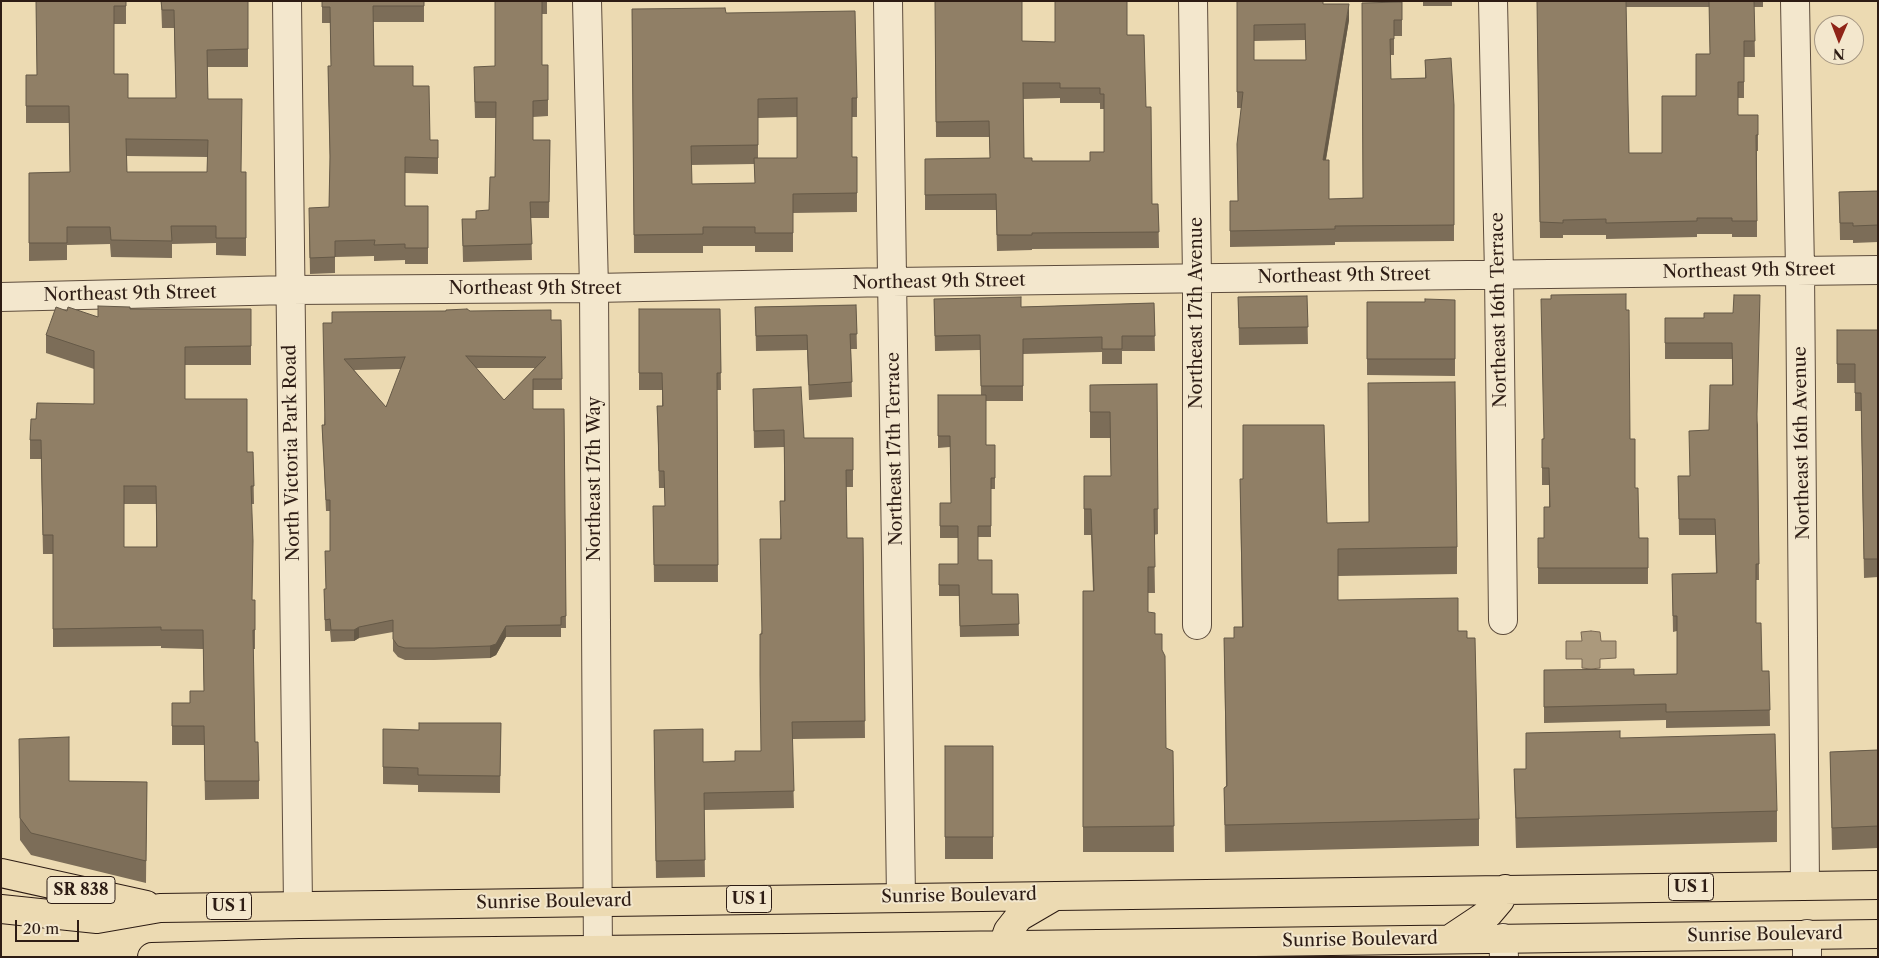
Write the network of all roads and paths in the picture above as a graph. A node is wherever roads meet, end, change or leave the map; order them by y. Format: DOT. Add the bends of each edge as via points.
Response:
graph roads {
  1 [pos="287,1"];
  2 [pos="587,1"];
  3 [pos="888,1"];
  4 [pos="1193,1"];
  5 [pos="1493,1"];
  6 [pos="1795,1"];
  7 [pos="1800,270"];
  8 [pos="1878,270"];
  9 [pos="1499,274"];
  10 [pos="1197,278"];
  11 [pos="892,282"];
  12 [pos="594,288"];
  13 [pos="290,290"];
  14 [pos="1,297"];
  15 [pos="1503,620"];
  16 [pos="1197,625"];
  17 [pos="1,873"];
  18 [pos="1805,885"];
  19 [pos="1878,885"];
  20 [pos="1505,889"];
  21 [pos="1056,895"];
  22 [pos="902,897"];
  23 [pos="597,901"];
  24 [pos="298,906"];
  25 [pos="160,908"];
  26 [pos="1,909"];
  27 [pos="1878,934"];
  28 [pos="1450,939"];
  29 [pos="1807,945"];
  30 [pos="1003,946"];
  31 [pos="1503,947"];
  32 [pos="1203,950"];
  33 [pos="900,952"];
  34 [pos="598,954"];
  35 [pos="300,955"];
  36 [pos="152,957"];
  1 -- 13 [label="street, North Victoria Park Road"];
  2 -- 12 [label="street, Northeast 17th Way"];
  3 -- 11 [label="street, Northeast 17th Terrace"];
  4 -- 10 [label="street, Northeast 17th Avenue"];
  5 -- 9 [label="street, Northeast 16th Terrace"];
  6 -- 7 [label="street, Northeast 16th Avenue"];
  7 -- 8 [label="street, Northeast 9th Street"];
  7 -- 9 [label="street, Northeast 9th Street"];
  7 -- 18 [label="street, Northeast 16th Avenue"];
  9 -- 10 [label="street, Northeast 9th Street"];
  9 -- 15 [label="street, Northeast 16th Terrace"];
  10 -- 11 [label="street, Northeast 9th Street"];
  10 -- 16 [label="street, Northeast 17th Avenue"];
  11 -- 12 [label="street, Northeast 9th Street"];
  11 -- 22 [label="street, Northeast 17th Terrace"];
  12 -- 13 [label="street, Northeast 9th Street"];
  12 -- 23 [label="street, Northeast 17th Way"];
  13 -- 14 [label="street, Northeast 9th Street"];
  13 -- 24 [label="street, North Victoria Park Road"];
  17 -- 25 [label="main road, SR 838"];
  18 -- 19 [label="main road, Sunrise Boulevard / US 1"];
  18 -- 20 [label="main road, Sunrise Boulevard / US 1"];
  20 -- 21 [label="main road, Sunrise Boulevard / US 1"];
  20 -- 28 [label="main road" via="1489,913"];
  21 -- 22 [label="main road, Sunrise Boulevard / US 1"];
  21 -- 30 [label="main road" via="1019,917 1008,931"];
  22 -- 23 [label="main road, Sunrise Boulevard / US 1"];
  23 -- 24 [label="main road, Sunrise Boulevard / US 1"];
  23 -- 34 [label="street, Northeast 17th Way"];
  24 -- 25 [label="main road, Sunrise Boulevard / US 1"];
  25 -- 26 [label="main road, US 1" via="97,919"];
  27 -- 29 [label="main road, Sunrise Boulevard"];
  28 -- 31 [label="main road, Sunrise Boulevard"];
  28 -- 32 [label="main road, Sunrise Boulevard"];
  29 -- 31 [label="main road, Sunrise Boulevard"];
  30 -- 32 [label="main road, Sunrise Boulevard"];
  30 -- 33 [label="main road, Sunrise Boulevard"];
  33 -- 34 [label="main road, Sunrise Boulevard"];
  34 -- 35 [label="main road, Sunrise Boulevard"];
  35 -- 36 [label="main road, Sunrise Boulevard"];
}
